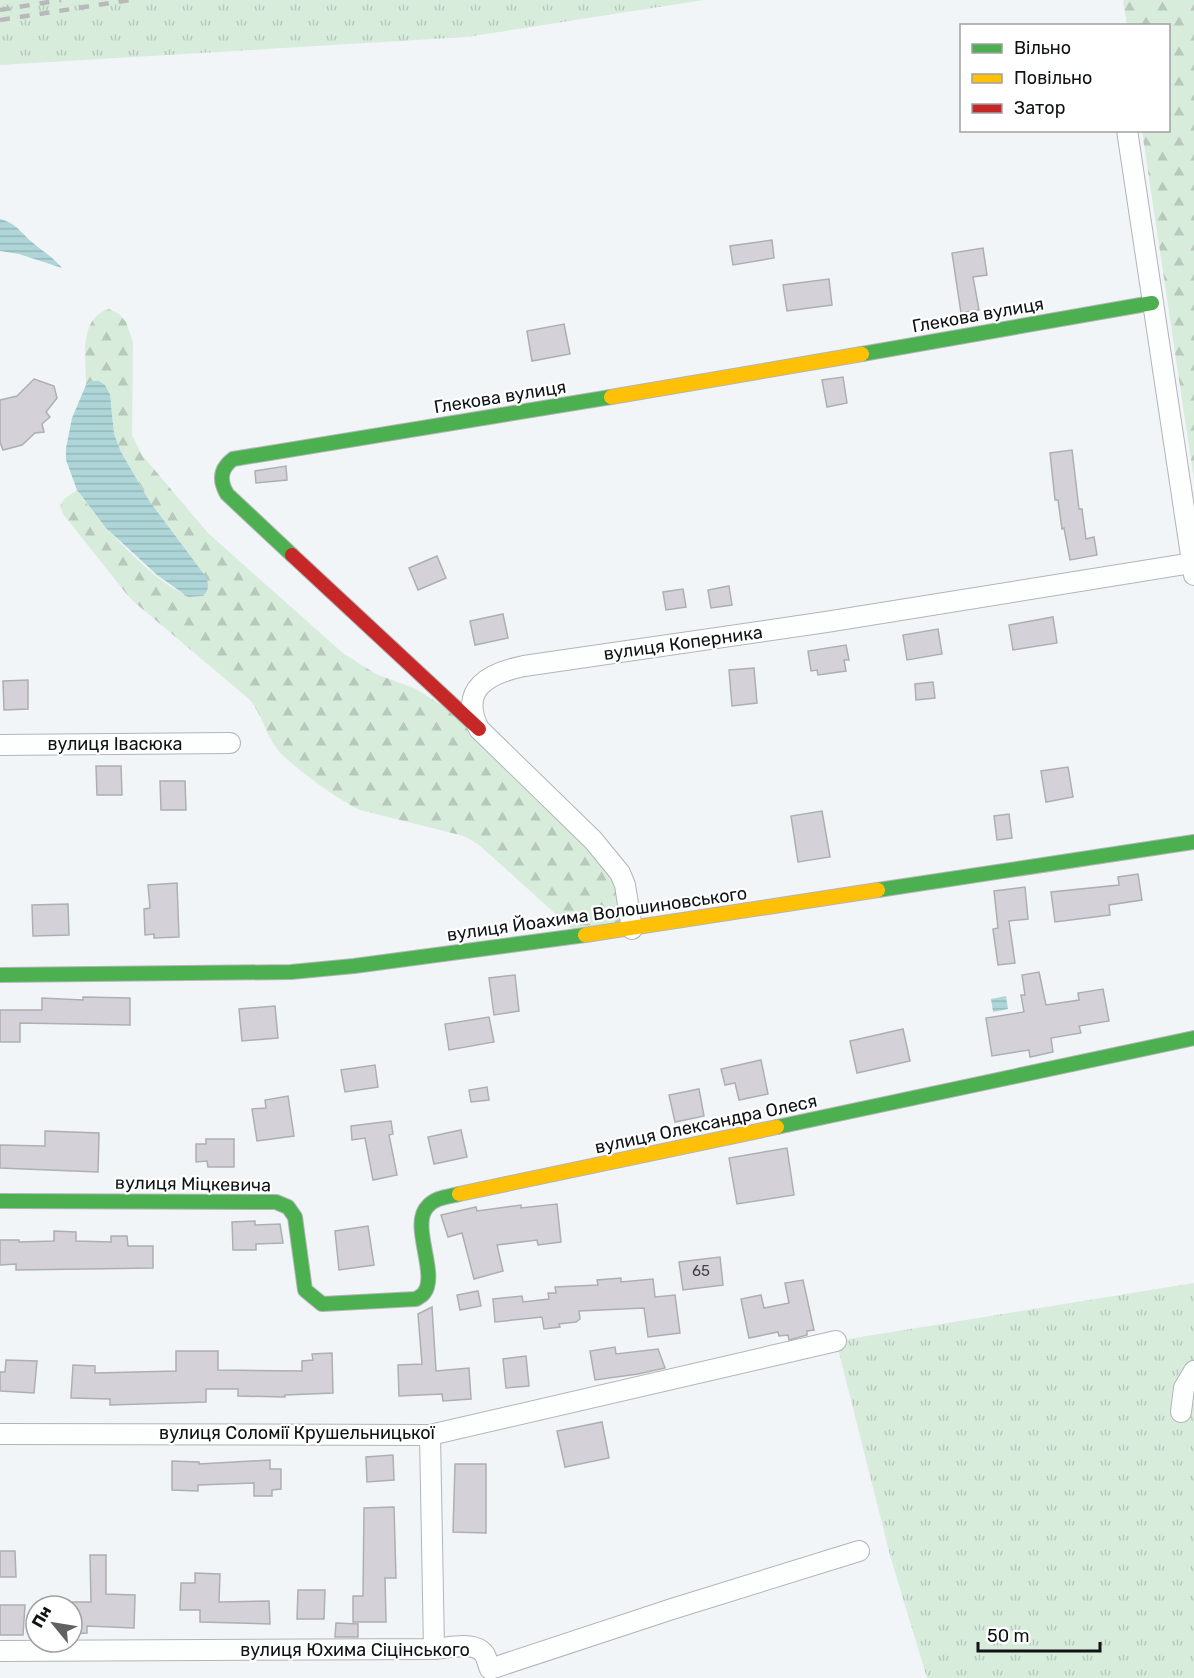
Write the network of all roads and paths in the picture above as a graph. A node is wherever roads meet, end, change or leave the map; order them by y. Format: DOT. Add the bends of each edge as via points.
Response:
graph roads {
  1 [pos="1127,132"];
  2 [pos="1152,303"];
  3 [pos="1193,569"];
  4 [pos="479,729"];
  5 [pos="230,743"];
  6 [pos="0,745"];
  7 [pos="1194,842"];
  8 [pos="632,928"];
  9 [pos="0,975"];
  10 [pos="1194,1038"];
  11 [pos="0,1201"];
  12 [pos="313,1298"];
  13 [pos="836,1341"];
  14 [pos="1194,1371"];
  15 [pos="1181,1412"];
  16 [pos="0,1434"];
  17 [pos="430,1435"];
  18 [pos="860,1551"];
  19 [pos="434,1649"];
  20 [pos="0,1652"];
  21 [pos="489,1674"];
  1 -- 2 [label="street"];
  2 -- 3 [label="street"];
  2 -- 4 [label="street, Глекова вулиця" via="233,459 225,464 220,477 227,494"];
  3 -- 4 [label="street, вулиця Коперника" via="506,670 477,688 472,712"];
  4 -- 8 [label="street" via="593,840 620,873 626,885"];
  5 -- 6 [label="street, вулиця Івасюка"];
  7 -- 8 [label="street, вулиця Йоахима Волошиновського"];
  8 -- 9 [label="street, вулиця Йоахима Волошиновського" via="291,972"];
  10 -- 12 [label="street, вулиця Олександра Олеся" via="437,1199 426,1207 422,1219 428,1283 424,1293 416,1299 322,1304"];
  11 -- 12 [label="street, вулиця Міцкевича" via="276,1202 288,1207 295,1217 305,1290"];
  13 -- 17 [label="street, вулиця Соломії Крушельницької"];
  14 -- 15 [label="street" via="1184,1388"];
  16 -- 17 [label="street, вулиця Соломії Крушельницької"];
  17 -- 19 [label="street"];
  18 -- 21 [label="street, вулиця Юхима Сіцінського" via="672,1609"];
  19 -- 20 [label="street, вулиця Юхима Сіцінського"];
  19 -- 21 [label="street, вулиця Юхима Сіцінського" via="475,1648 484,1655"];
}
